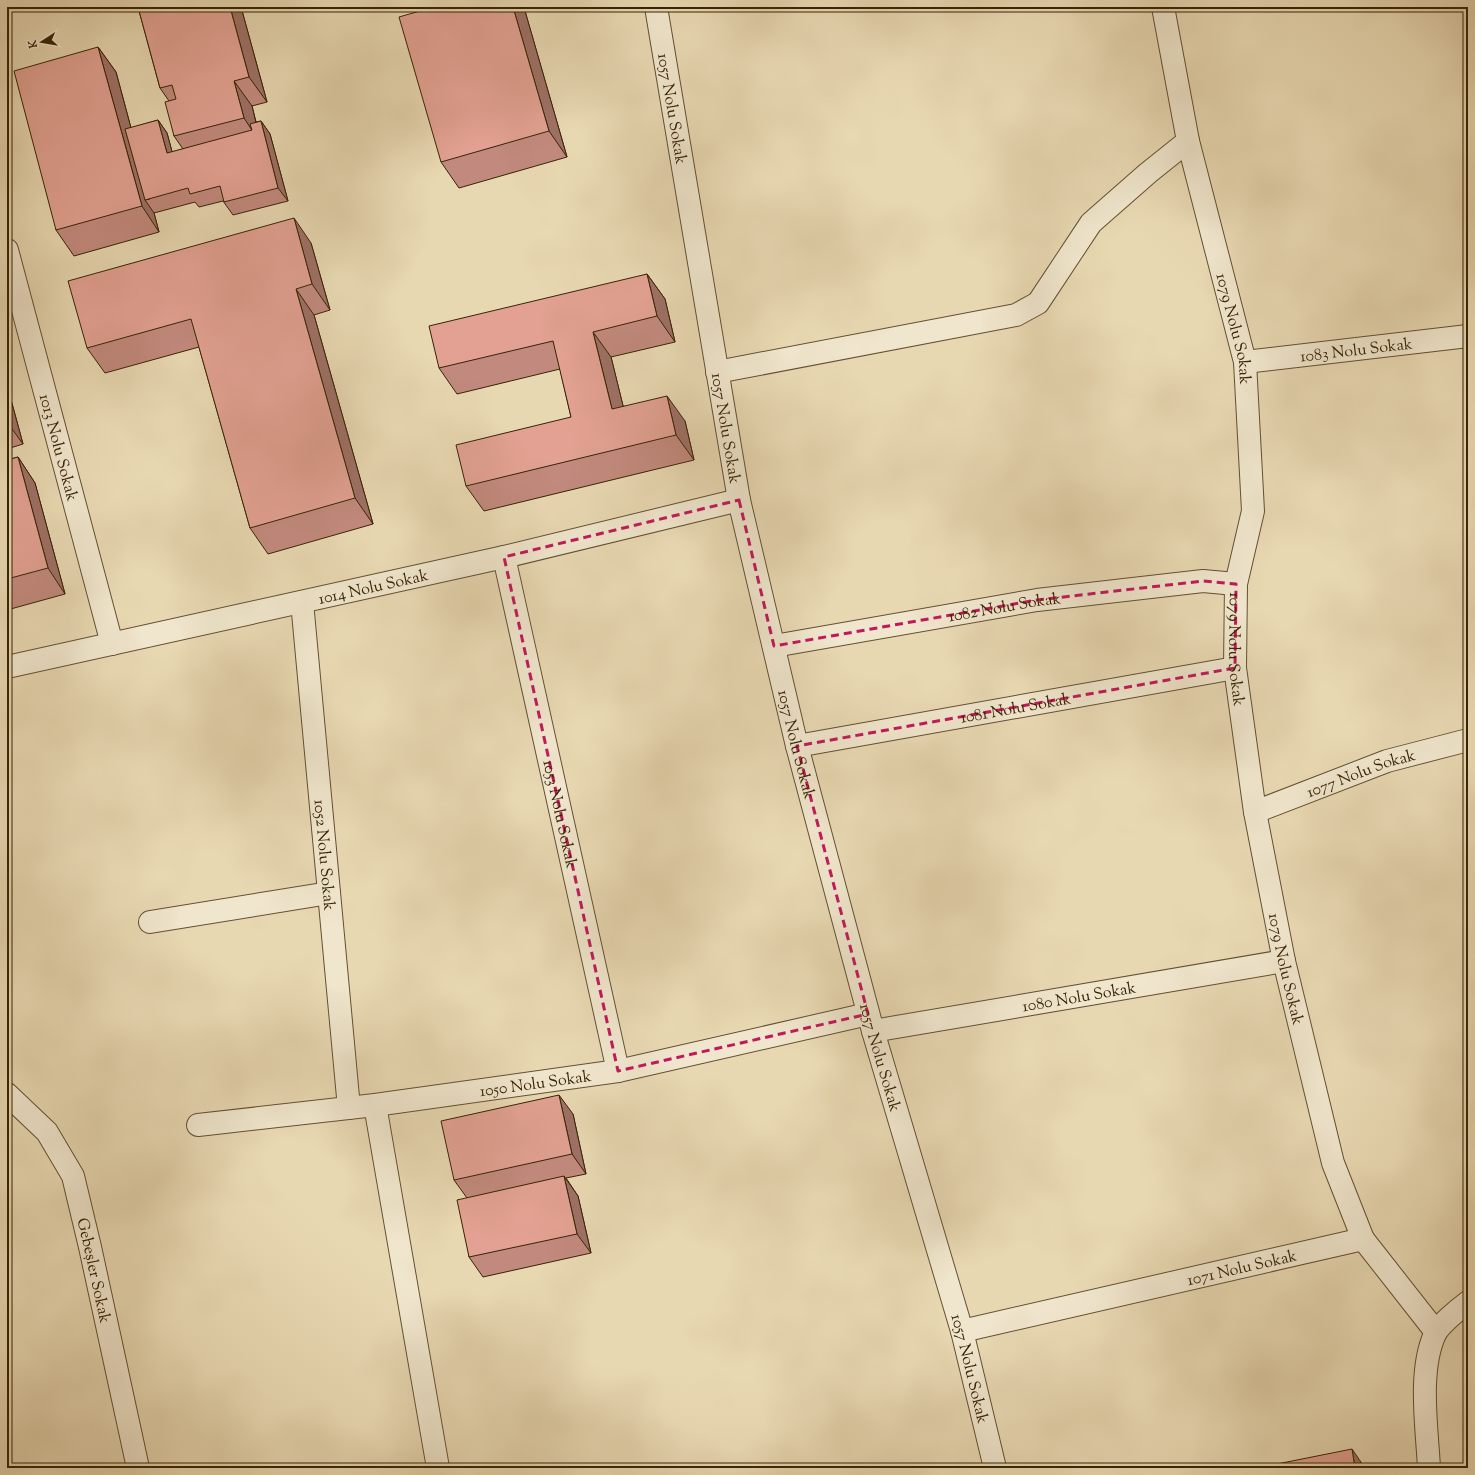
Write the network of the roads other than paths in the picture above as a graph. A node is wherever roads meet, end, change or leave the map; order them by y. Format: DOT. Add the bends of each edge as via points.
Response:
graph roads {
  1 [pos="656,7"];
  2 [pos="1163,7"];
  3 [pos="1188,141"];
  4 [pos="7,250"];
  5 [pos="11,284"];
  6 [pos="1468,336"];
  7 [pos="1245,362"];
  8 [pos="717,372"];
  9 [pos="739,500"];
  10 [pos="504,557"];
  11 [pos="1236,584"];
  12 [pos="302,602"];
  13 [pos="112,644"];
  14 [pos="774,646"];
  15 [pos="7,666"];
  16 [pos="1235,668"];
  17 [pos="1468,740"];
  18 [pos="797,746"];
  19 [pos="1255,812"];
  20 [pos="329,893"];
  21 [pos="150,922"];
  22 [pos="1284,961"];
  23 [pos="871,1023"];
  24 [pos="618,1071"];
  25 [pos="7,1094"];
  26 [pos="375,1105"];
  27 [pos="349,1108"];
  28 [pos="198,1125"];
  29 [pos="1363,1239"];
  30 [pos="1468,1302"];
  31 [pos="962,1331"];
  32 [pos="1436,1332"];
  33 [pos="138,1468"];
  34 [pos="438,1468"];
  35 [pos="994,1468"];
  36 [pos="1429,1468"];
  1 -- 8 [label="street, 1057 Nolu Sokak"];
  2 -- 3 [label="street, 1079 Nolu Sokak"];
  3 -- 7 [label="street, 1079 Nolu Sokak"];
  3 -- 8 [label="street" via="1091,223 1038,303 1016,315"];
  4 -- 5 [label="street, 1013 Nolu Sokak"];
  5 -- 13 [label="street, 1013 Nolu Sokak"];
  6 -- 7 [label="street, 1083 Nolu Sokak"];
  7 -- 11 [label="street, 1079 Nolu Sokak" via="1253,511"];
  8 -- 9 [label="street, 1057 Nolu Sokak"];
  9 -- 10 [label="street, 1014 Nolu Sokak"];
  9 -- 14 [label="street, 1057 Nolu Sokak"];
  10 -- 12 [label="street, 1014 Nolu Sokak"];
  10 -- 24 [label="street, 1053 Nolu Sokak"];
  11 -- 14 [label="street, 1082 Nolu Sokak" via="1203,581 1037,600"];
  11 -- 16 [label="street, 1079 Nolu Sokak"];
  12 -- 13 [label="street, 1014 Nolu Sokak"];
  12 -- 20 [label="street, 1052 Nolu Sokak"];
  13 -- 15 [label="street, 1014 Nolu Sokak"];
  14 -- 18 [label="street, 1057 Nolu Sokak"];
  16 -- 18 [label="street, 1081 Nolu Sokak"];
  16 -- 19 [label="street, 1079 Nolu Sokak"];
  17 -- 19 [label="street, 1077 Nolu Sokak" via="1387,761"];
  18 -- 23 [label="street, 1057 Nolu Sokak"];
  19 -- 22 [label="street, 1079 Nolu Sokak"];
  20 -- 21 [label="street"];
  20 -- 27 [label="street, 1052 Nolu Sokak"];
  22 -- 23 [label="street, 1080 Nolu Sokak"];
  22 -- 29 [label="street, 1079 Nolu Sokak" via="1333,1163"];
  23 -- 24 [label="street, 1050 Nolu Sokak"];
  23 -- 31 [label="street, 1057 Nolu Sokak"];
  24 -- 26 [label="street, 1050 Nolu Sokak"];
  25 -- 33 [label="street, Gebeşler Sokak" via="47,1132 73,1176"];
  26 -- 27 [label="street, 1050 Nolu Sokak"];
  26 -- 34 [label="street"];
  27 -- 28 [label="street, 1050 Nolu Sokak"];
  29 -- 31 [label="street, 1071 Nolu Sokak"];
  29 -- 32 [label="street"];
  30 -- 32 [label="street"];
  31 -- 35 [label="street, 1057 Nolu Sokak"];
  32 -- 36 [label="street" via="1427,1355 1425,1395"];
}
